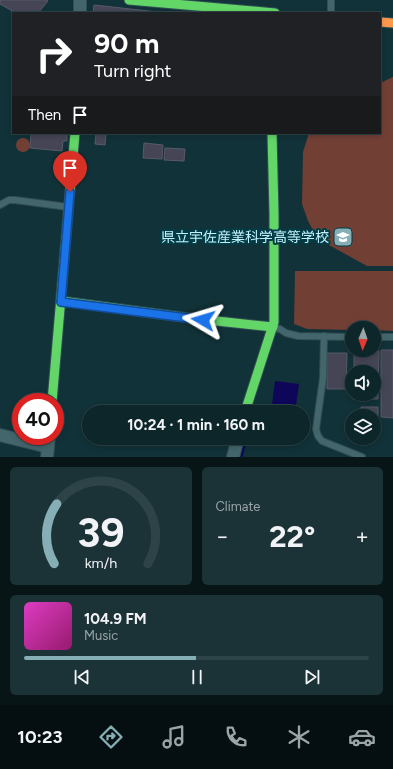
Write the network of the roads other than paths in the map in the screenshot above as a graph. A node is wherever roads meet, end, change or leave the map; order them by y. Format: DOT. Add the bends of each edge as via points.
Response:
graph roads {
  1 [pos="80,0"];
  2 [pos="130,0"];
  3 [pos="331,0"];
  4 [pos="252,8"];
  5 [pos="80,12"];
  6 [pos="270,12"];
  7 [pos="331,12"];
  8 [pos="381,22"];
  9 [pos="393,23"];
  10 [pos="75,134"];
  11 [pos="272,134"];
  12 [pos="0,205"];
  13 [pos="69,207"];
  14 [pos="61,302"];
  15 [pos="273,327"];
  16 [pos="324,336"];
  17 [pos="345,337"];
  18 [pos="381,337"];
  19 [pos="393,337"];
  20 [pos="53,393"];
  21 [pos="247,405"];
  22 [pos="0,435"];
  23 [pos="237,445"];
  24 [pos="48,447"];
  25 [pos="236,456"];
  26 [pos="362,457"];
  1 -- 5 [label="street"];
  2 -- 4 [label="main road"];
  3 -- 7 [label="lane"];
  4 -- 6 [label="main road"];
  8 -- 9 [label="main road"];
  10 -- 13 [label="main road"];
  11 -- 15 [label="main road" via="275,308"];
  12 -- 13 [label="lane" via="15,200"];
  13 -- 14 [label="main road"];
  14 -- 15 [label="main road"];
  14 -- 20 [label="main road"];
  15 -- 16 [label="lane" via="292,335"];
  15 -- 21 [label="main road"];
  16 -- 17 [label="lane"];
  16 -- 26 [label="lane" via="323,378 316,429 318,436 322,441"];
  18 -- 19 [label="lane"];
  22 -- 24 [label="street"];
  23 -- 25 [label="street"];
}
